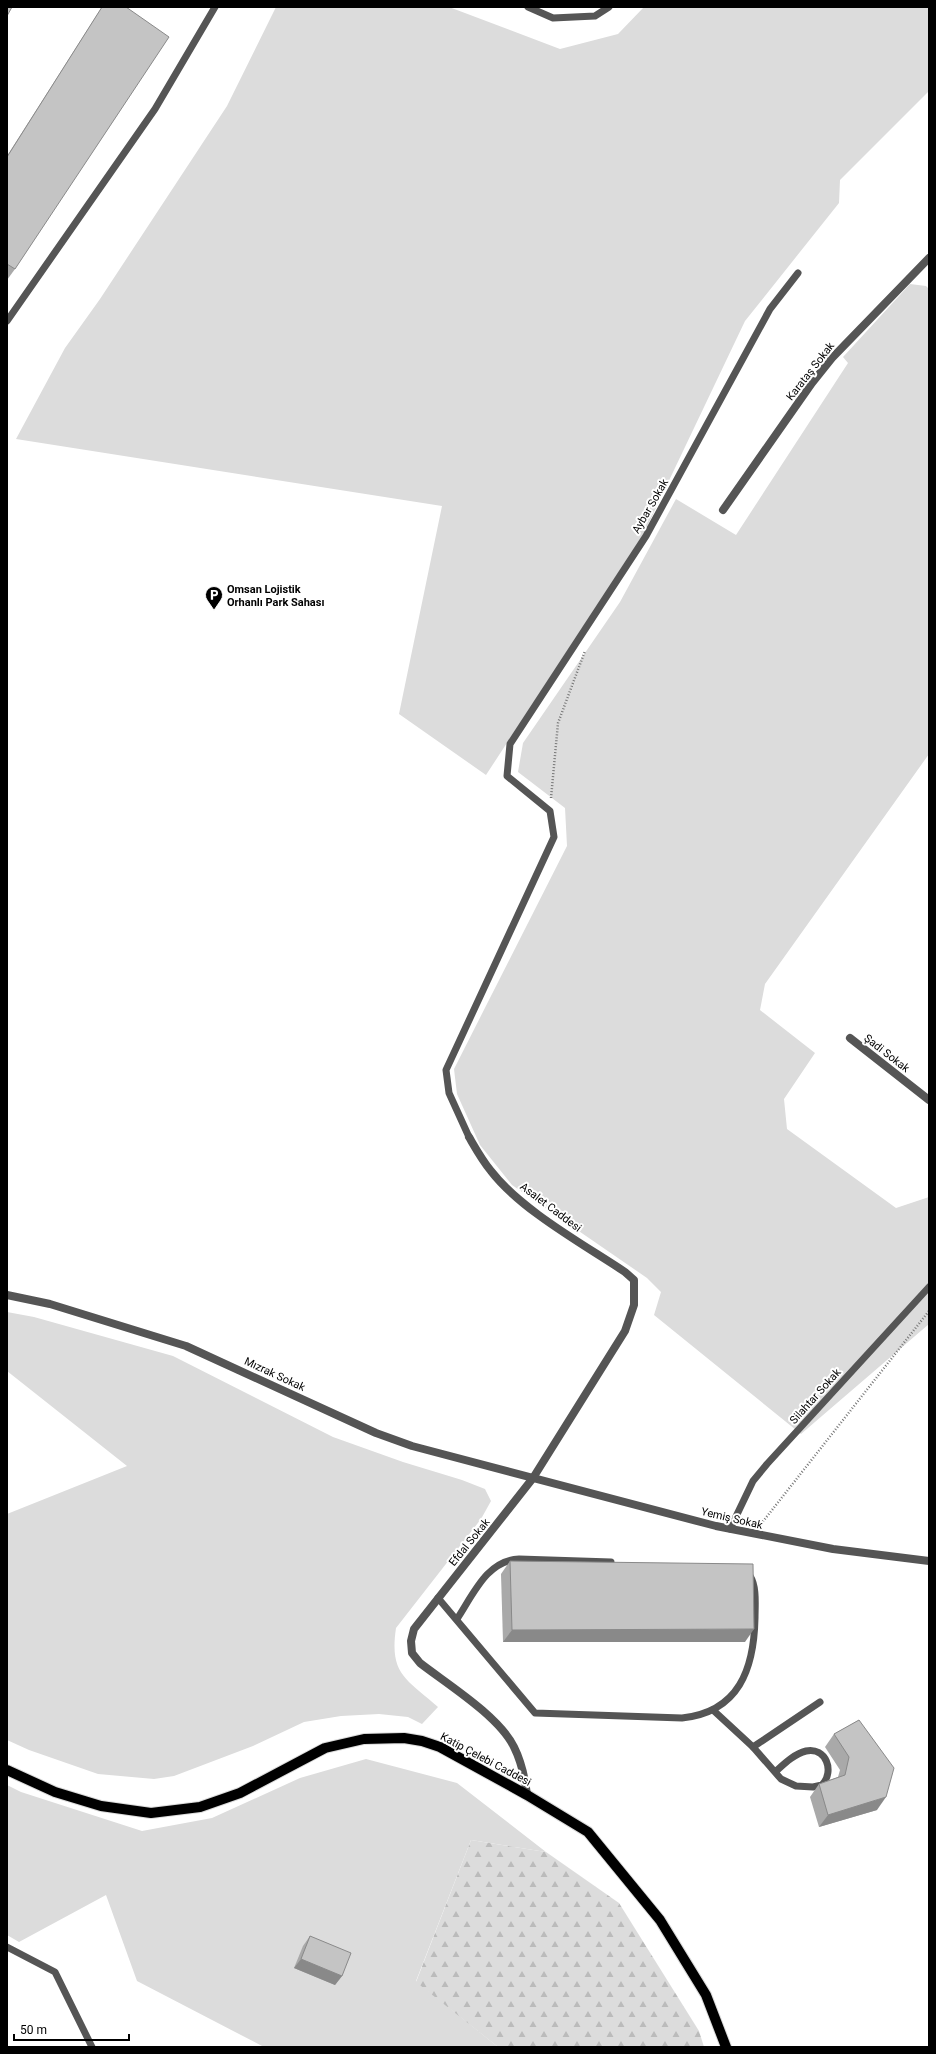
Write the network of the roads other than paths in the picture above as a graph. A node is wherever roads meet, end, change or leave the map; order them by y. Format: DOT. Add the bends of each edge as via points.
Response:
graph roads {
  1 [pos="214,7"];
  2 [pos="528,7"];
  3 [pos="609,7"];
  4 [pos="929,258"];
  5 [pos="798,273"];
  6 [pos="7,321"];
  7 [pos="723,510"];
  8 [pos="850,1038"];
  9 [pos="929,1100"];
  10 [pos="469,1137"];
  11 [pos="634,1280"];
  12 [pos="929,1287"];
  13 [pos="7,1295"];
  14 [pos="533,1478"];
  15 [pos="730,1529"];
  16 [pos="929,1561"];
  17 [pos="620,1562"];
  18 [pos="747,1571"];
  19 [pos="438,1598"];
  20 [pos="456,1619"];
  21 [pos="820,1702"];
  22 [pos="713,1710"];
  23 [pos="753,1747"];
  24 [pos="7,1770"];
  25 [pos="775,1772"];
  26 [pos="527,1795"];
  27 [pos="7,1946"];
  28 [pos="92,2047"];
  29 [pos="726,2047"];
  1 -- 6 [label="lane" via="155,109"];
  2 -- 3 [label="lane" via="553,18 595,16"];
  4 -- 7 [label="street, Karataş Sokak" via="832,358"];
  5 -- 10 [label="lane, Aybar Sokak" via="770,309 646,536 510,744 507,776 550,811 554,837 446,1070 449,1093"];
  8 -- 9 [label="street, Şadi Sokak"];
  10 -- 11 [label="street, Asalet Caddesi" via="492,1172 524,1202"];
  11 -- 14 [label="street, Efdal Sokak" via="634,1305 625,1331"];
  12 -- 15 [label="lane, Silahtar Sokak" via="767,1464 754,1481"];
  13 -- 14 [label="street, Mızrak Sokak" via="50,1304 161,1337 220,1360 376,1433 412,1446"];
  14 -- 15 [label="street, Yemiş Sokak"];
  14 -- 19 [label="street, Efdal Sokak"];
  15 -- 16 [label="street, Yemiş Sokak" via="833,1549"];
  17 -- 20 [label="lane" via="506,1560 490,1572"];
  18 -- 22 [label="lane" via="753,1584 755,1608 750,1661 737,1690"];
  19 -- 20 [label="lane"];
  19 -- 26 [label="street, Efdal Sokak" via="414,1629 412,1653 420,1663 488,1716 505,1734 525,1775"];
  20 -- 22 [label="lane" via="535,1713 682,1718 703,1715"];
  21 -- 23 [label="lane"];
  22 -- 23 [label="lane"];
  23 -- 25 [label="lane"];
  24 -- 26 [label="main road, Katip Çelebi Caddesi" via="55,1792 101,1806 151,1813 200,1807 240,1793 325,1748 364,1739 404,1738 440,1747"];
  25 -- 25 [label="lane" via="788,1783 804,1787 822,1785 829,1771 824,1758 810,1751 794,1757"];
  26 -- 29 [label="main road, Katip Çelebi Caddesi" via="588,1832 660,1920 706,1995"];
  27 -- 28 [label="lane" via="55,1972"];
}
